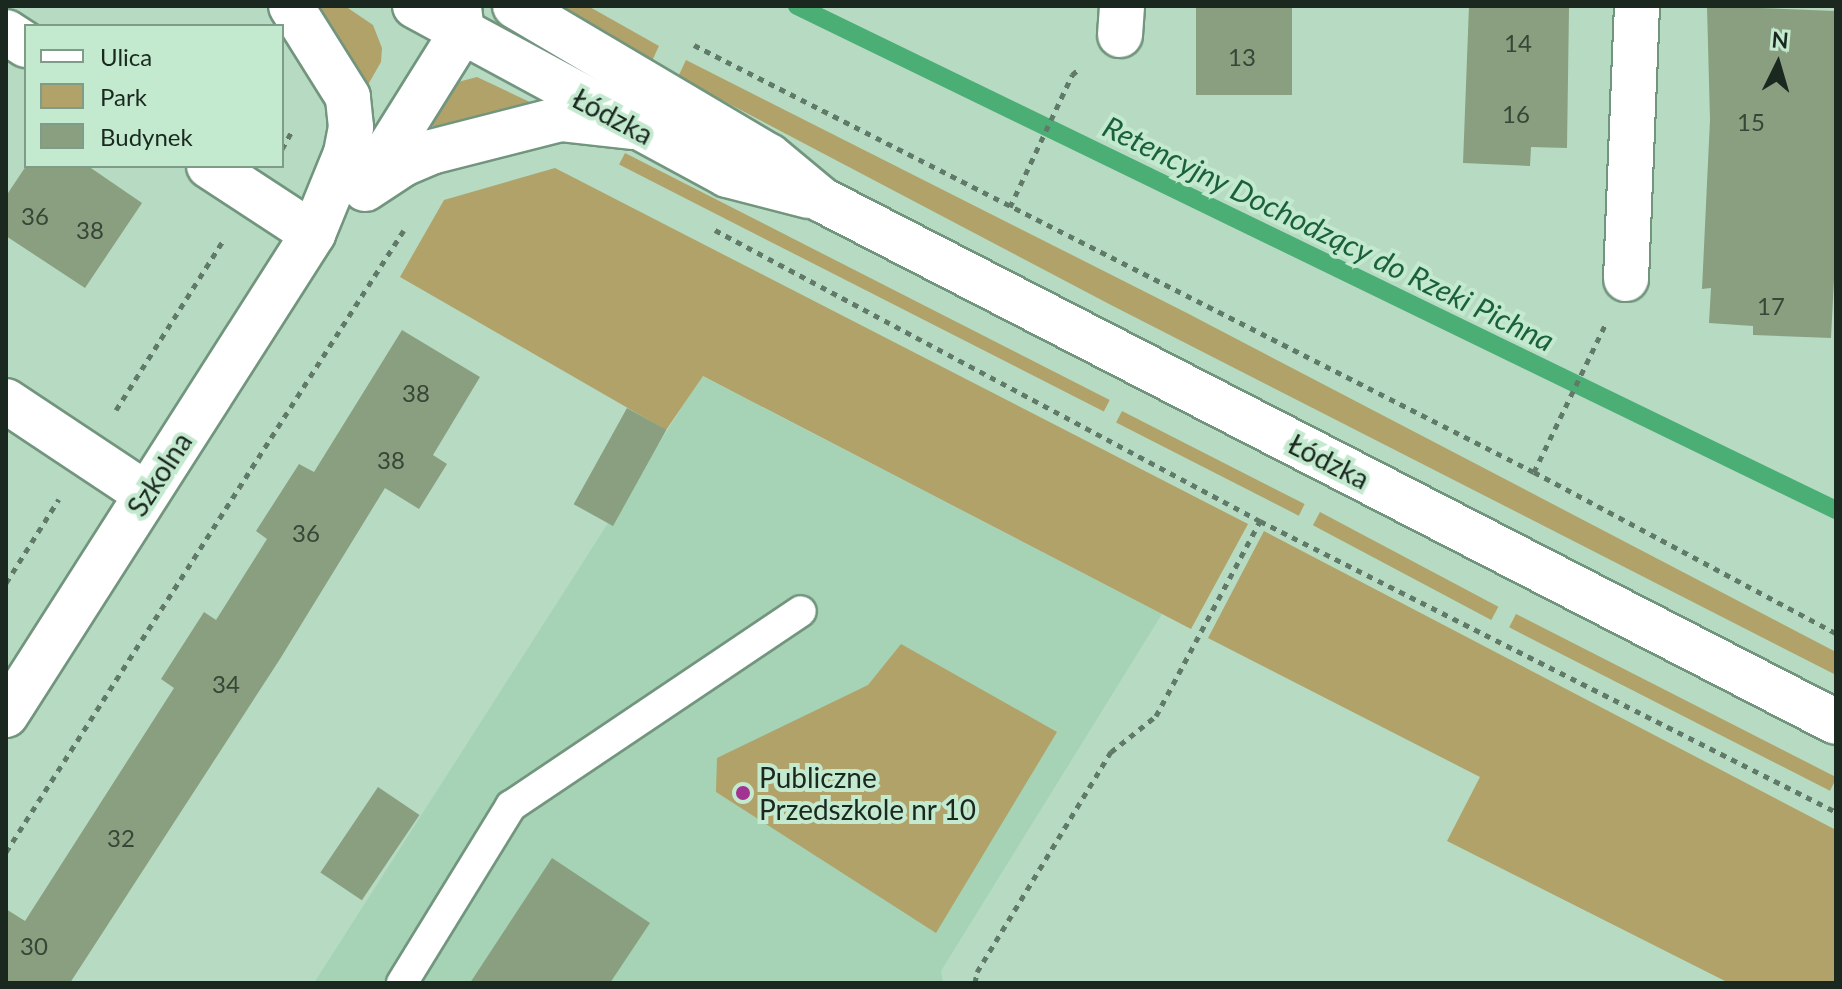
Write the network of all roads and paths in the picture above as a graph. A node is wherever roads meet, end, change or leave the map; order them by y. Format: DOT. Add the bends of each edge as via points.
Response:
graph roads {
  1 [pos="291,6"];
  2 [pos="415,6"];
  3 [pos="515,6"];
  4 [pos="1637,6"];
  5 [pos="460,19"];
  6 [pos="6,32"];
  7 [pos="681,38"];
  8 [pos="24,44"];
  9 [pos="1072,75"];
  10 [pos="632,127"];
  11 [pos="289,139"];
  12 [pos="284,146"];
  13 [pos="212,168"];
  14 [pos="365,189"];
  15 [pos="253,195"];
  16 [pos="822,200"];
  17 [pos="1010,207"];
  18 [pos="412,219"];
  19 [pos="704,225"];
  20 [pos="313,234"];
  21 [pos="1626,279"];
  22 [pos="1600,337"];
  23 [pos="6,401"];
  24 [pos="87,455"];
  25 [pos="1534,472"];
  26 [pos="146,494"];
  27 [pos="1260,521"];
  28 [pos="6,583"];
  29 [pos="801,611"];
  30 [pos="1836,633"];
  31 [pos="6,715"];
  32 [pos="1836,722"];
  33 [pos="1836,812"];
  34 [pos="6,852"];
  35 [pos="402,983"];
  36 [pos="975,983"];
  1 -- 20 [label="street, Szkolna" via="348,97 351,127"];
  2 -- 5 [label="street, Łódzka"];
  3 -- 16 [label="street, Łódzka" via="769,156"];
  4 -- 21 [label="street"];
  5 -- 10 [label="street, Łódzka"];
  5 -- 14 [label="street, Szkolna"];
  6 -- 8 [label="street"];
  7 -- 17 [label="path"];
  9 -- 17 [label="path"];
  10 -- 14 [label="street, Szkolna" via="560,119 431,152"];
  10 -- 16 [label="street, Łódzka" via="727,175"];
  11 -- 12 [label="path"];
  13 -- 15 [label="street"];
  14 -- 20 [label="street, Szkolna"];
  15 -- 20 [label="street"];
  15 -- 24 [label="path"];
  16 -- 32 [label="street, Łódzka"];
  17 -- 25 [label="path"];
  18 -- 34 [label="path"];
  19 -- 27 [label="path"];
  20 -- 26 [label="street, Szkolna"];
  22 -- 25 [label="path"];
  23 -- 24 [label="street"];
  24 -- 26 [label="street"];
  24 -- 28 [label="path"];
  25 -- 30 [label="path"];
  26 -- 31 [label="street, Szkolna"];
  27 -- 33 [label="path"];
  27 -- 36 [label="path" via="1156,716 1111,752"];
  29 -- 35 [label="lane" via="511,806"];
}
